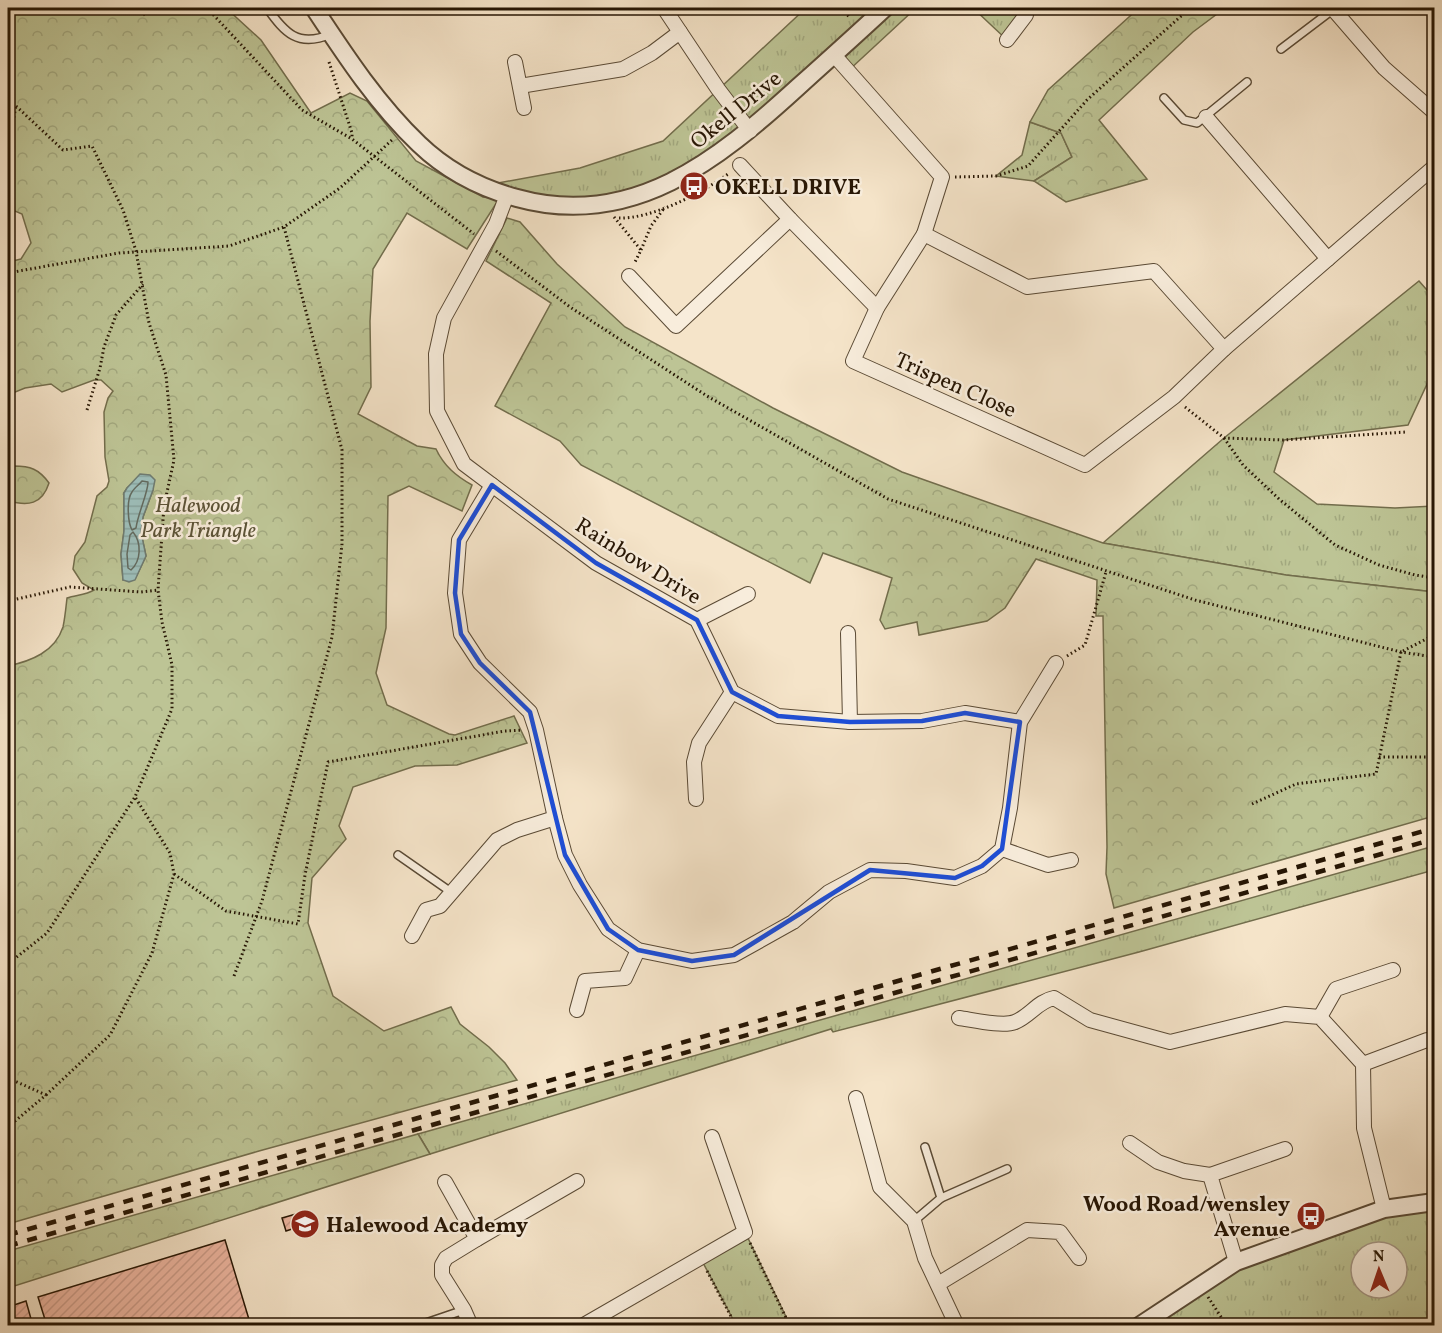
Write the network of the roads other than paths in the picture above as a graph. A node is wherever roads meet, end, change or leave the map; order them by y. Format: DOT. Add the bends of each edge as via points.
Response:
graph roads {
  1 [pos="267,8"];
  2 [pos="314,8"];
  3 [pos="664,8"];
  4 [pos="885,8"];
  5 [pos="1334,8"];
  6 [pos="1027,10"];
  7 [pos="681,32"];
  8 [pos="331,34"];
  9 [pos="1007,40"];
  10 [pos="1281,49"];
  11 [pos="834,55"];
  12 [pos="515,62"];
  13 [pos="1247,82"];
  14 [pos="520,86"];
  15 [pos="1164,98"];
  16 [pos="524,108"];
  17 [pos="1434,112"];
  18 [pos="1206,117"];
  19 [pos="750,131"];
  20 [pos="740,165"];
  21 [pos="1434,167"];
  22 [pos="507,195"];
  23 [pos="790,219"];
  24 [pos="924,234"];
  25 [pos="1328,259"];
  26 [pos="629,276"];
  27 [pos="877,308"];
  28 [pos="1224,349"];
  29 [pos="492,485"];
  30 [pos="748,594"];
  31 [pos="697,620"];
  32 [pos="848,633"];
  33 [pos="1056,663"];
  34 [pos="732,692"];
  35 [pos="850,722"];
  36 [pos="1020,722"];
  37 [pos="696,799"];
  38 [pos="555,818"];
  39 [pos="1002,849"];
  40 [pos="398,855"];
  41 [pos="1071,860"];
  42 [pos="451,892"];
  43 [pos="412,936"];
  44 [pos="638,950"];
  45 [pos="1393,970"];
  46 [pos="577,1010"];
  47 [pos="1320,1017"];
  48 [pos="959,1018"];
  49 [pos="1434,1040"];
  50 [pos="1363,1064"];
  51 [pos="856,1098"];
  52 [pos="712,1137"];
  53 [pos="1130,1143"];
  54 [pos="925,1147"];
  55 [pos="1285,1149"];
  56 [pos="1007,1169"];
  57 [pos="1210,1175"];
  58 [pos="578,1181"];
  59 [pos="445,1182"];
  60 [pos="941,1198"];
  61 [pos="1434,1202"];
  62 [pos="1384,1209"];
  63 [pos="914,1221"];
  64 [pos="477,1239"];
  65 [pos="1079,1258"];
  66 [pos="1236,1262"];
  67 [pos="938,1284"];
  68 [pos="464,1310"];
  69 [pos="417,1326"];
  70 [pos="471,1326"];
  71 [pos="582,1326"];
  72 [pos="957,1326"];
  73 [pos="1139,1326"];
  1 -- 8 [label="lane" via="283,30 300,38 319,39"];
  2 -- 8 [label="street, Okell Drive"];
  3 -- 7 [label="street"];
  4 -- 11 [label="street, Okell Drive"];
  5 -- 10 [label="lane"];
  5 -- 17 [label="street" via="1384,68"];
  6 -- 9 [label="street"];
  7 -- 14 [label="street" via="623,69"];
  7 -- 19 [label="street"];
  8 -- 22 [label="street, Okell Drive" via="353,68 419,145 459,175"];
  11 -- 19 [label="street, Okell Drive"];
  11 -- 24 [label="street, Trispen Close" via="942,177"];
  12 -- 14 [label="street"];
  13 -- 18 [label="lane"];
  14 -- 16 [label="street"];
  15 -- 18 [label="lane" via="1184,120 1197,123"];
  18 -- 25 [label="street"];
  19 -- 22 [label="street, Okell Drive" via="702,165 642,194 583,206"];
  20 -- 23 [label="street"];
  21 -- 25 [label="street, Trispen Close"];
  22 -- 29 [label="street, Rainbow Drive" via="496,224 444,318 436,354 437,411 464,464"];
  23 -- 26 [label="street" via="676,326"];
  23 -- 27 [label="street"];
  24 -- 27 [label="street, Trispen Close"];
  24 -- 28 [label="street" via="1027,287 1154,271"];
  25 -- 28 [label="street, Trispen Close"];
  27 -- 28 [label="street, Trispen Close" via="853,360 1085,465 1174,397"];
  29 -- 31 [label="street, Rainbow Drive" via="596,563"];
  29 -- 38 [label="street" via="459,540 455,593 461,634 480,663 530,712"];
  30 -- 31 [label="street"];
  31 -- 34 [label="street, Rainbow Drive"];
  32 -- 35 [label="street"];
  33 -- 36 [label="street"];
  34 -- 35 [label="street" via="778,716"];
  34 -- 37 [label="street" via="699,743 694,762"];
  35 -- 36 [label="street" via="922,721 965,713"];
  36 -- 39 [label="street"];
  38 -- 42 [label="street" via="497,840"];
  38 -- 44 [label="street" via="580,885 608,929"];
  39 -- 41 [label="street" via="1048,865"];
  39 -- 44 [label="street" via="982,867 954,878 870,870 829,892 793,922 734,955 692,961"];
  40 -- 42 [label="lane"];
  42 -- 43 [label="street" via="440,906 426,910"];
  44 -- 46 [label="street" via="625,978 585,981"];
  45 -- 47 [label="street" via="1336,989"];
  47 -- 48 [label="street" via="1285,1014 1170,1042 1090,1020 1054,998 1044,1000 1015,1022"];
  47 -- 50 [label="street"];
  49 -- 50 [label="street"];
  50 -- 62 [label="street" via="1364,1128"];
  51 -- 63 [label="street" via="880,1187"];
  52 -- 71 [label="street" via="745,1232"];
  53 -- 57 [label="street" via="1158,1162"];
  54 -- 60 [label="lane"];
  55 -- 57 [label="street"];
  56 -- 60 [label="lane"];
  57 -- 66 [label="street"];
  58 -- 64 [label="street"];
  59 -- 64 [label="street"];
  60 -- 63 [label="lane"];
  61 -- 62 [label="street"];
  62 -- 66 [label="street"];
  63 -- 67 [label="street"];
  64 -- 68 [label="street" via="446,1258 442,1265 442,1275"];
  65 -- 67 [label="street" via="1060,1232 1027,1230"];
  66 -- 73 [label="street"];
  67 -- 72 [label="street"];
  68 -- 69 [label="lane"];
  68 -- 70 [label="street"];
}
